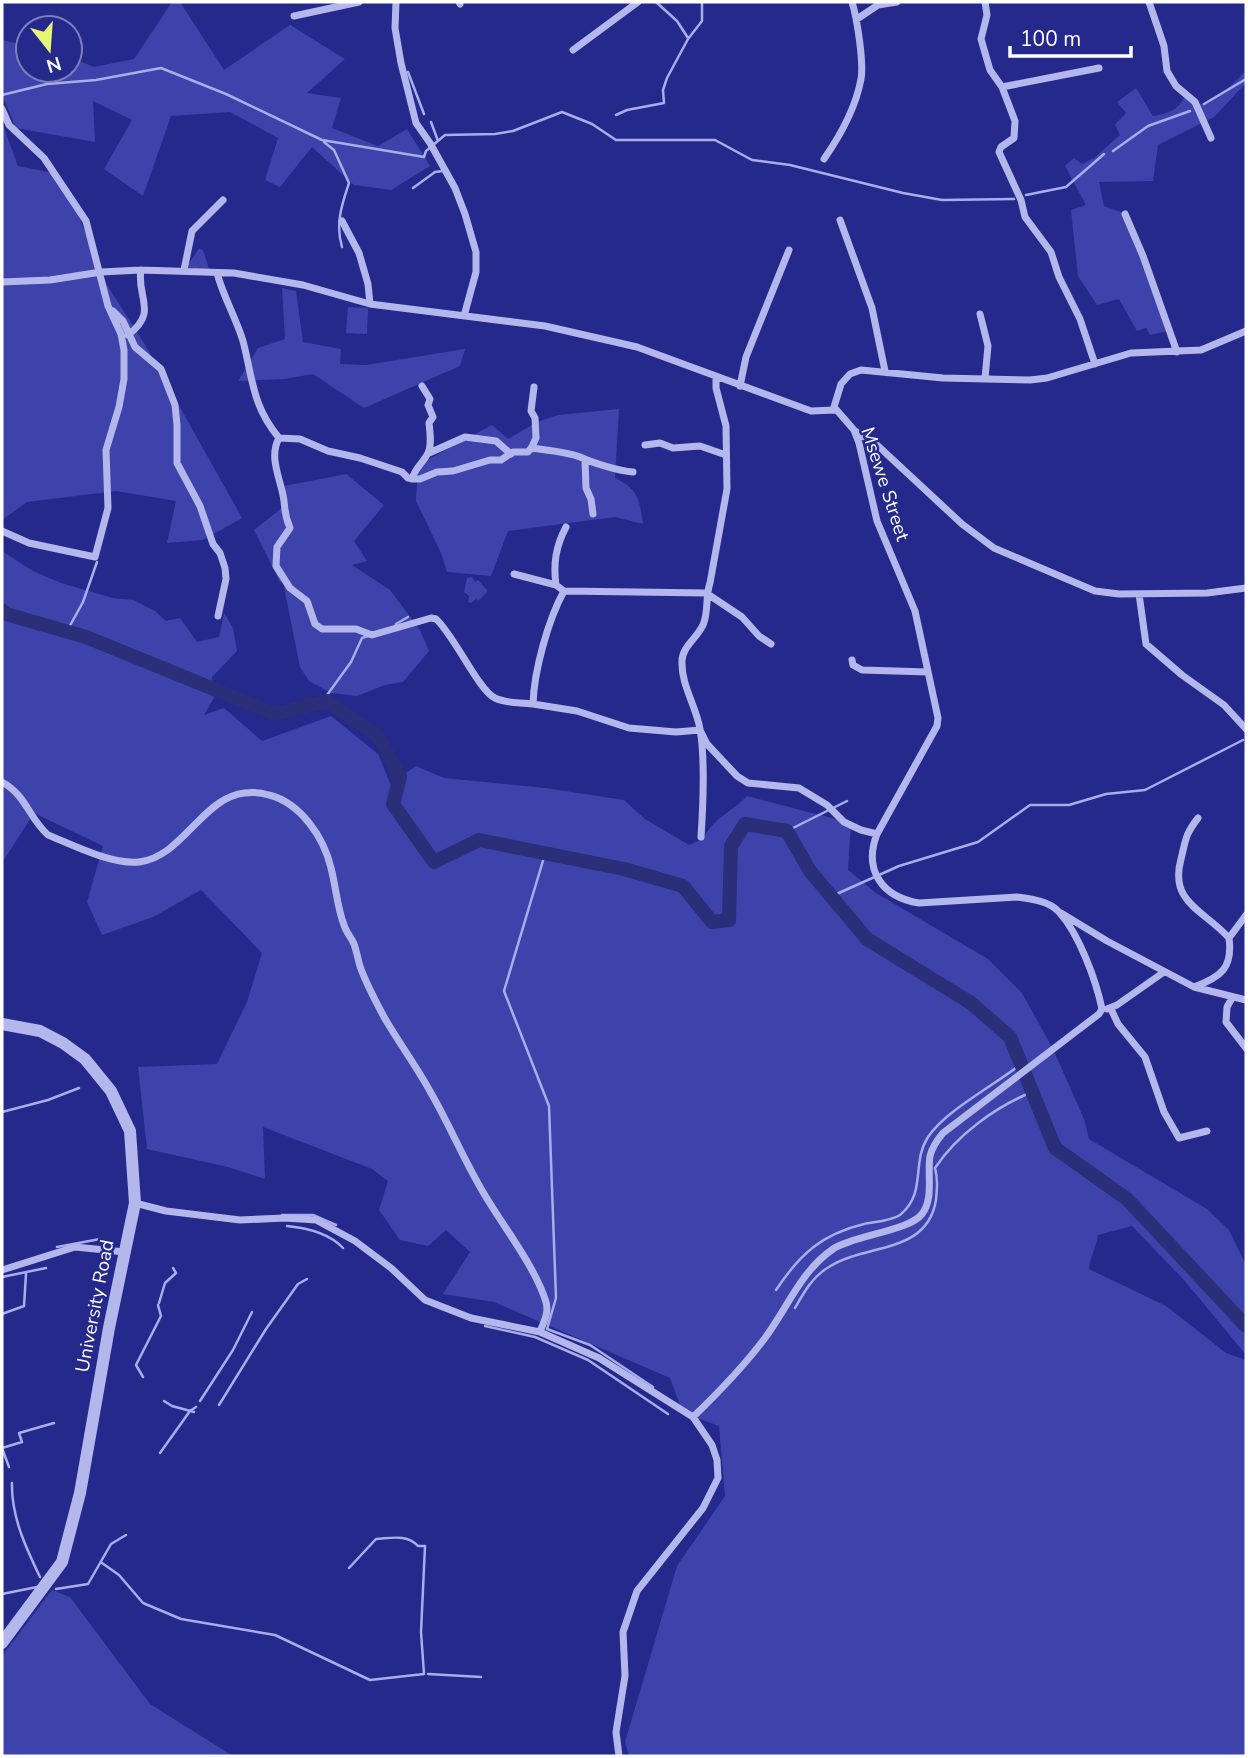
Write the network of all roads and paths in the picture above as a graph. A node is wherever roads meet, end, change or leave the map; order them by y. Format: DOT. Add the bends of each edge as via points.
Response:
graph roads {
  1 [pos="359,2"];
  2 [pos="396,2"];
  3 [pos="638,2"];
  4 [pos="852,2"];
  5 [pos="897,2"];
  6 [pos="985,2"];
  7 [pos="1149,2"];
  8 [pos="294,16"];
  9 [pos="857,19"];
  10 [pos="573,50"];
  11 [pos="1100,68"];
  12 [pos="1002,87"];
  13 [pos="2,109"];
  14 [pos="1211,138"];
  15 [pos="824,159"];
  16 [pos="223,200"];
  17 [pos="1125,214"];
  18 [pos="840,220"];
  19 [pos="342,221"];
  20 [pos="789,250"];
  21 [pos="141,270"];
  22 [pos="184,270"];
  23 [pos="101,272"];
  24 [pos="217,273"];
  25 [pos="2,282"];
  26 [pos="370,304"];
  27 [pos="108,306"];
  28 [pos="980,314"];
  29 [pos="464,316"];
  30 [pos="1246,331"];
  31 [pos="128,335"];
  32 [pos="1177,352"];
  33 [pos="1095,364"];
  34 [pos="885,371"];
  35 [pos="716,378"];
  36 [pos="985,378"];
  37 [pos="422,386"];
  38 [pos="740,386"];
  39 [pos="534,387"];
  40 [pos="835,410"];
  41 [pos="854,430"];
  42 [pos="279,439"];
  43 [pos="645,445"];
  44 [pos="531,449"];
  45 [pos="429,453"];
  46 [pos="511,454"];
  47 [pos="726,455"];
  48 [pos="585,460"];
  49 [pos="633,472"];
  50 [pos="412,479"];
  51 [pos="593,514"];
  52 [pos="566,527"];
  53 [pos="2,531"];
  54 [pos="514,574"];
  55 [pos="556,585"];
  56 [pos="1246,588"];
  57 [pos="564,591"];
  58 [pos="706,593"];
  59 [pos="1139,594"];
  60 [pos="218,616"];
  61 [pos="771,644"];
  62 [pos="852,660"];
  63 [pos="928,672"];
  64 [pos="533,704"];
  65 [pos="1246,729"];
  66 [pos="700,730"];
  67 [pos="2,782"];
  68 [pos="1198,818"];
  69 [pos="877,834"];
  70 [pos="701,837"];
  71 [pos="1058,911"];
  72 [pos="1246,915"];
  73 [pos="1229,938"];
  74 [pos="1164,972"];
  75 [pos="1194,987"];
  76 [pos="1232,998"];
  77 [pos="1246,1000"];
  78 [pos="1106,1009"];
  79 [pos="2,1024"];
  80 [pos="1246,1048"];
  81 [pos="1207,1131"];
  82 [pos="135,1203"];
  83 [pos="125,1252"];
  84 [pos="2,1270"];
  85 [pos="540,1332"];
  86 [pos="693,1417"];
  87 [pos="2,1643"];
  88 [pos="619,1756"];
  1 -- 8 [label="street"];
  2 -- 29 [label="street" via="395,28 416,122 455,188 476,252 476,272"];
  3 -- 10 [label="street"];
  4 -- 9 [label="street"];
  5 -- 9 [label="street" via="878,5"];
  6 -- 12 [label="street" via="981,39 990,70"];
  7 -- 14 [label="street" via="1168,74 1195,102"];
  9 -- 15 [label="street" via="862,79 846,121"];
  11 -- 12 [label="street"];
  12 -- 33 [label="street" via="1015,129 1014,138 999,152 1025,217 1051,252"];
  13 -- 23 [label="street" via="9,125 44,158 86,221"];
  16 -- 22 [label="street" via="192,231"];
  17 -- 32 [label="street"];
  18 -- 34 [label="street" via="872,308"];
  19 -- 26 [label="street" via="359,253"];
  20 -- 38 [label="street" via="747,356"];
  21 -- 22 [label="street"];
  21 -- 23 [label="street"];
  21 -- 31 [label="street" via="146,306 140,324"];
  22 -- 24 [label="street"];
  23 -- 25 [label="street"];
  23 -- 27 [label="street"];
  24 -- 26 [label="street" via="303,285"];
  24 -- 42 [label="street" via="242,338 255,397"];
  26 -- 29 [label="street"];
  27 -- 31 [label="street" via="123,321"];
  27 -- 53 [label="street" via="121,334 124,367 106,450 108,508 95,557 29,543"];
  28 -- 36 [label="street" via="988,346"];
  29 -- 35 [label="street" via="554,327 637,347"];
  30 -- 32 [label="street" via="1201,350"];
  31 -- 60 [label="street" via="161,369 175,405 177,463 225,568"];
  32 -- 33 [label="street" via="1131,353"];
  33 -- 36 [label="street" via="1047,378"];
  34 -- 36 [label="street"];
  34 -- 40 [label="street" via="850,374 841,384"];
  35 -- 38 [label="street"];
  35 -- 47 [label="street" via="726,426"];
  37 -- 45 [label="street" via="433,415"];
  38 -- 40 [label="street" via="811,411"];
  39 -- 44 [label="street" via="531,411 536,418 536,438"];
  40 -- 41 [label="street, Msewe Street"];
  41 -- 59 [label="street" via="994,548 1095,591"];
  41 -- 63 [label="street, Msewe Street" via="877,521 915,611"];
  42 -- 50 [label="street" via="300,439 360,457"];
  42 -- 64 [label="street" via="275,472 290,528 277,547 276,566 290,588 307,601 315,624 322,629 356,629 372,635 436,619 487,694"];
  43 -- 47 [label="street" via="700,446"];
  44 -- 46 [label="street"];
  44 -- 48 [label="street"];
  45 -- 46 [label="street" via="466,437 496,441"];
  45 -- 50 [label="street"];
  46 -- 50 [label="street"];
  47 -- 58 [label="street" via="725,506"];
  48 -- 49 [label="street"];
  48 -- 51 [label="street"];
  52 -- 55 [label="street" via="554,561"];
  54 -- 55 [label="street"];
  55 -- 57 [label="street"];
  56 -- 59 [label="street"];
  57 -- 58 [label="street"];
  57 -- 64 [label="street" via="544,641"];
  58 -- 61 [label="street"];
  58 -- 66 [label="street" via="702,626 682,653 681,665"];
  59 -- 65 [label="street" via="1146,644 1224,705"];
  62 -- 63 [label="street" via="862,670"];
  63 -- 69 [label="street, Msewe Street" via="937,726"];
  64 -- 66 [label="street" via="577,711 629,728"];
  66 -- 69 [label="street" via="707,744 748,783 799,788 844,822"];
  66 -- 70 [label="street"];
  67 -- 85 [label="street" via="16,790 48,835 123,862 156,856 220,800 246,793 270,794 303,816 323,845 344,927 360,968 545,1300 548,1312"];
  68 -- 73 [label="street" via="1185,838 1178,885 1198,911"];
  69 -- 71 [label="street, Msewe Street" via="874,870 897,898 919,903 1017,897"];
  71 -- 74 [label="street"];
  71 -- 78 [label="street"];
  72 -- 73 [label="street"];
  73 -- 75 [label="street" via="1228,965"];
  74 -- 75 [label="street"];
  74 -- 78 [label="street"];
  75 -- 76 [label="street"];
  76 -- 77 [label="street"];
  76 -- 80 [label="street" via="1226,1022"];
  78 -- 81 [label="street" via="1145,1056 1164,1112 1179,1138"];
  78 -- 86 [label="street" via="943,1133 930,1154 927,1207 920,1217 850,1241 820,1260 802,1278 746,1362"];
  79 -- 82 [label="street, University Road" via="40,1031 62,1043 85,1059 111,1091 130,1131"];
  82 -- 83 [label="street, University Road"];
  82 -- 85 [label="street" via="240,1220 316,1220 355,1241 425,1300 471,1318"];
  83 -- 84 [label="street" via="75,1248"];
  83 -- 87 [label="street, University Road" via="80,1493 62,1562"];
  85 -- 86 [label="street" via="599,1358"];
  86 -- 88 [label="street" via="712,1445 718,1478 703,1508 631,1603 623,1632 625,1676 616,1732"];
}
